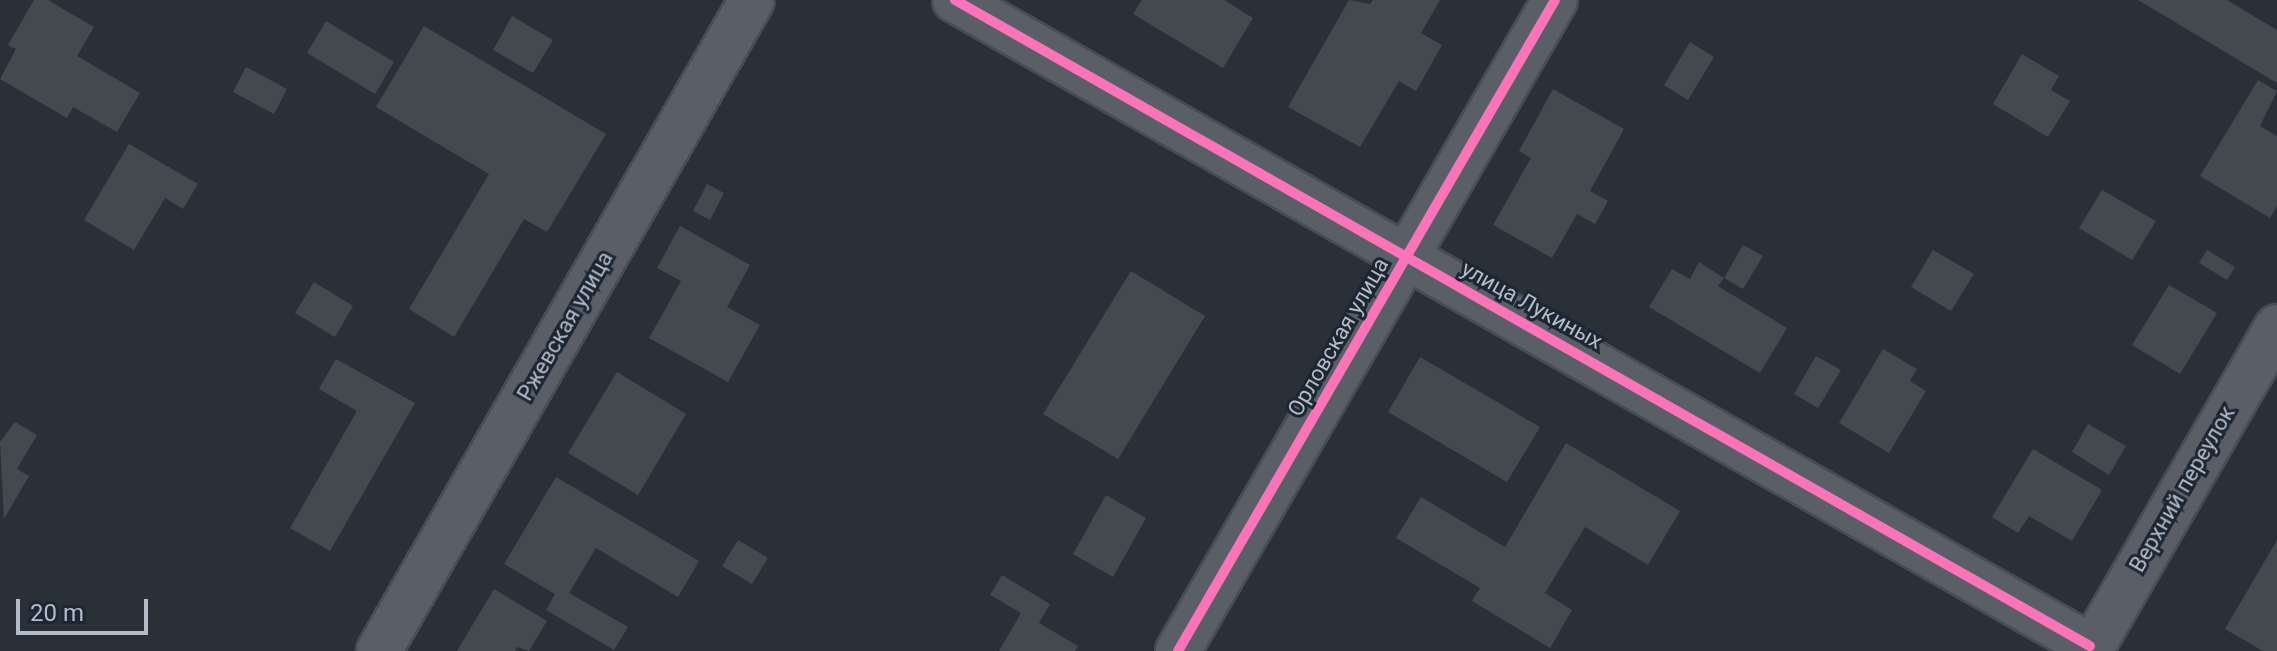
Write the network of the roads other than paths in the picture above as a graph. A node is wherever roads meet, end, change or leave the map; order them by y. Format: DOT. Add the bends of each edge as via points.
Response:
graph roads {
  1 [pos="752,0"];
  2 [pos="955,0"];
  3 [pos="1555,0"];
  4 [pos="1407,257"];
  5 [pos="2277,327"];
  6 [pos="2090,649"];
  7 [pos="379,651"];
  8 [pos="1178,651"];
  1 -- 7 [label="street, Ржевская улица"];
  2 -- 4 [label="street, улица Лукиных"];
  3 -- 4 [label="street, Орловская улица"];
  4 -- 6 [label="street, улица Лукиных"];
  4 -- 8 [label="street, Орловская улица"];
  5 -- 6 [label="street, Верхний переулок"];
}
